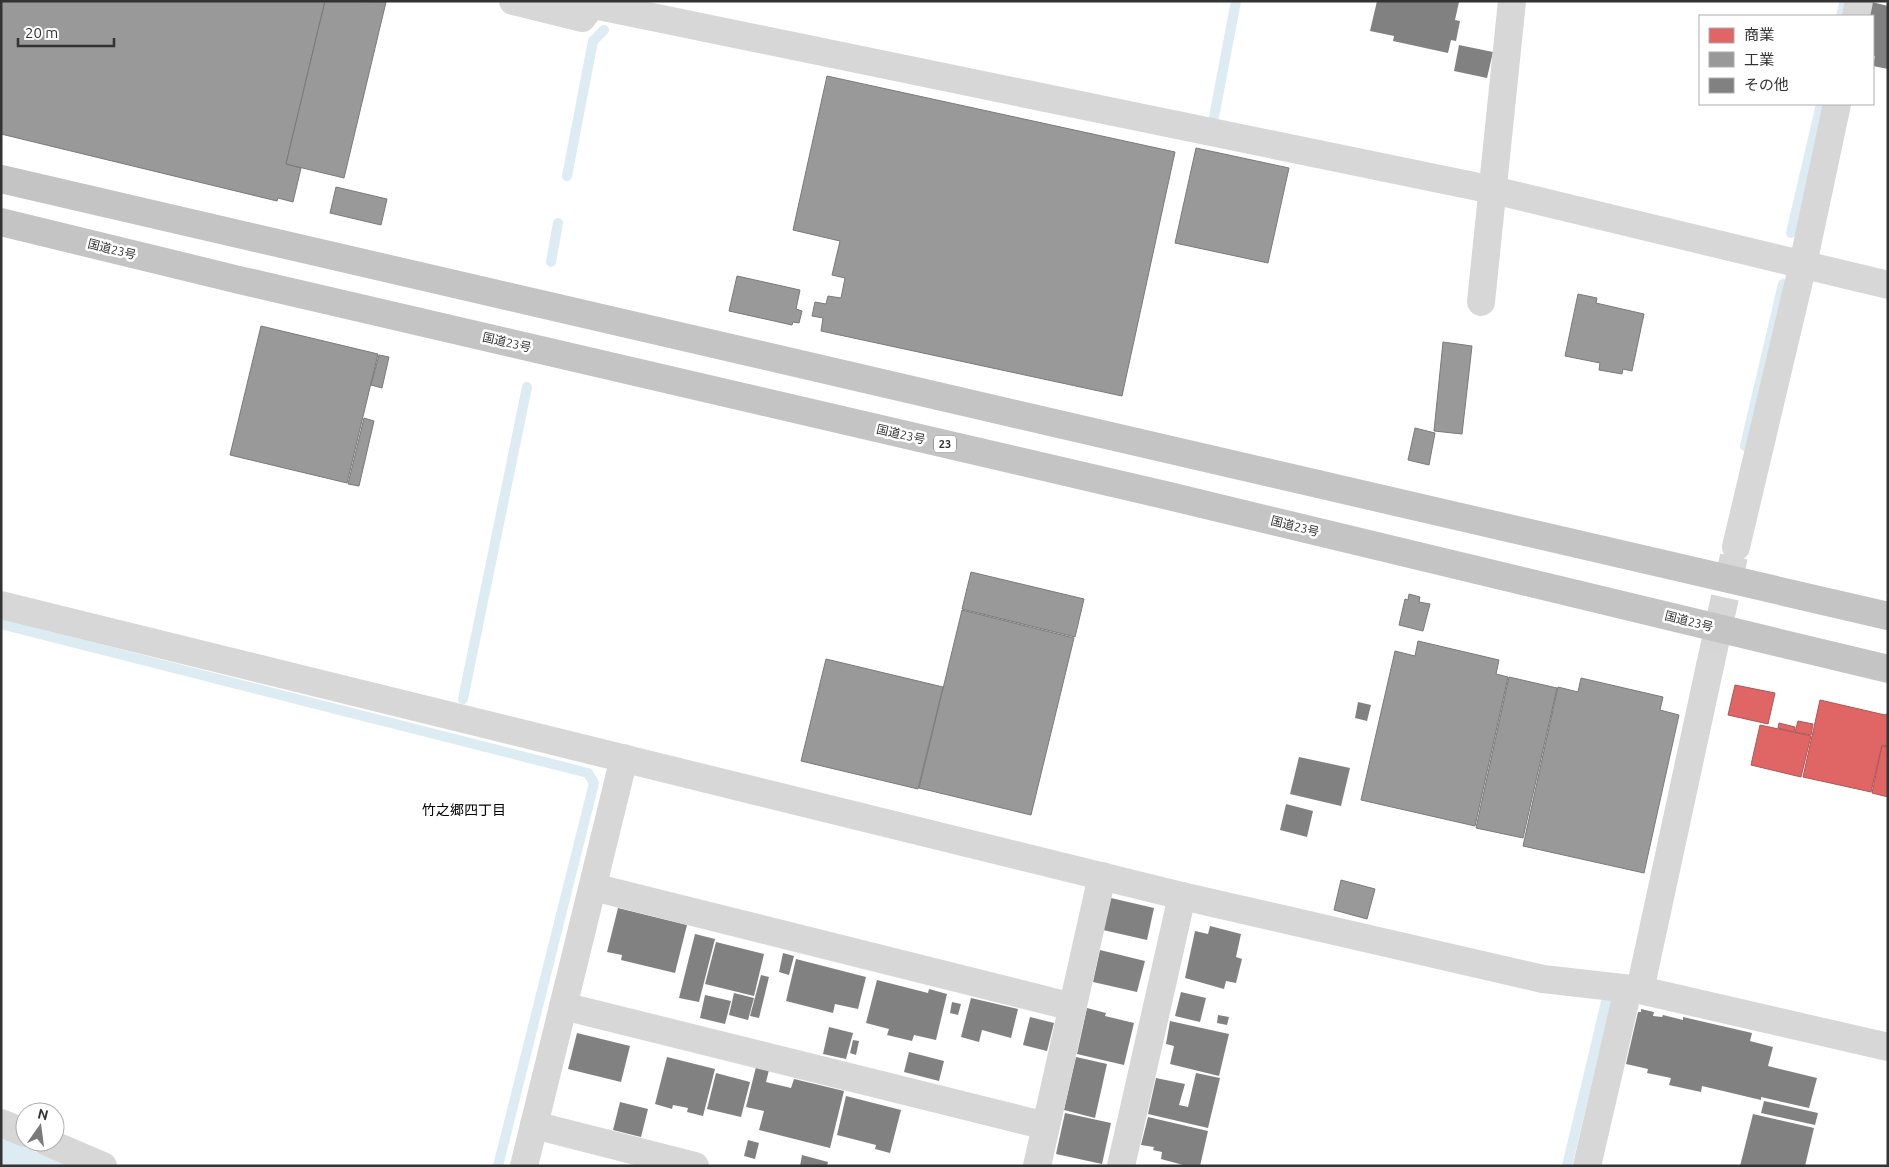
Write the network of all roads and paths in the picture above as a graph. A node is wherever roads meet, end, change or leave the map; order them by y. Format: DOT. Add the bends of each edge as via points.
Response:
graph roads {
  1 [pos="513,1"];
  2 [pos="1512,1"];
  3 [pos="1859,1"];
  4 [pos="595,3"];
  5 [pos="1856,15"];
  6 [pos="1837,105"];
  7 [pos="1,179"];
  8 [pos="1493,190"];
  9 [pos="1,222"];
  10 [pos="1803,264"];
  11 [pos="1888,285"];
  12 [pos="1481,302"];
  13 [pos="1736,547"];
  14 [pos="1,605"];
  15 [pos="1888,616"];
  16 [pos="1710,666"];
  17 [pos="1888,669"];
  18 [pos="624,758"];
  19 [pos="1102,876"];
  20 [pos="593,887"];
  21 [pos="1182,896"];
  22 [pos="1634,989"];
  23 [pos="563,1006"];
  24 [pos="1072,1007"];
  25 [pos="1888,1047"];
  26 [pos="1,1123"];
  27 [pos="534,1125"];
  28 [pos="1046,1126"];
  29 [pos="15,1129"];
  30 [pos="65,1150"];
  31 [pos="103,1166"];
  32 [pos="524,1166"];
  33 [pos="695,1166"];
  34 [pos="1037,1166"];
  35 [pos="1121,1166"];
  36 [pos="1587,1166"];
  1 -- 4 [label="street" via="582,18"];
  2 -- 8 [label="street"];
  3 -- 5 [label="street"];
  4 -- 8 [label="street"];
  6 -- 10 [label="street"];
  7 -- 15 [label="highway"];
  8 -- 10 [label="street"];
  8 -- 12 [label="street"];
  9 -- 17 [label="highway, 国道23号 / 23" via="1169,496"];
  10 -- 11 [label="street"];
  10 -- 13 [label="street"];
  14 -- 18 [label="street"];
  16 -- 22 [label="street"];
  18 -- 19 [label="street"];
  18 -- 20 [label="street"];
  19 -- 21 [label="street"];
  19 -- 24 [label="street"];
  20 -- 23 [label="street"];
  20 -- 24 [label="street"];
  21 -- 22 [label="street" via="1543,979"];
  21 -- 35 [label="street"];
  22 -- 25 [label="street"];
  22 -- 36 [label="street"];
  23 -- 27 [label="street"];
  23 -- 28 [label="street"];
  24 -- 28 [label="street"];
  26 -- 29 [label="street"];
  27 -- 32 [label="street"];
  27 -- 33 [label="street"];
  28 -- 34 [label="street"];
  30 -- 31 [label="street"];
}
